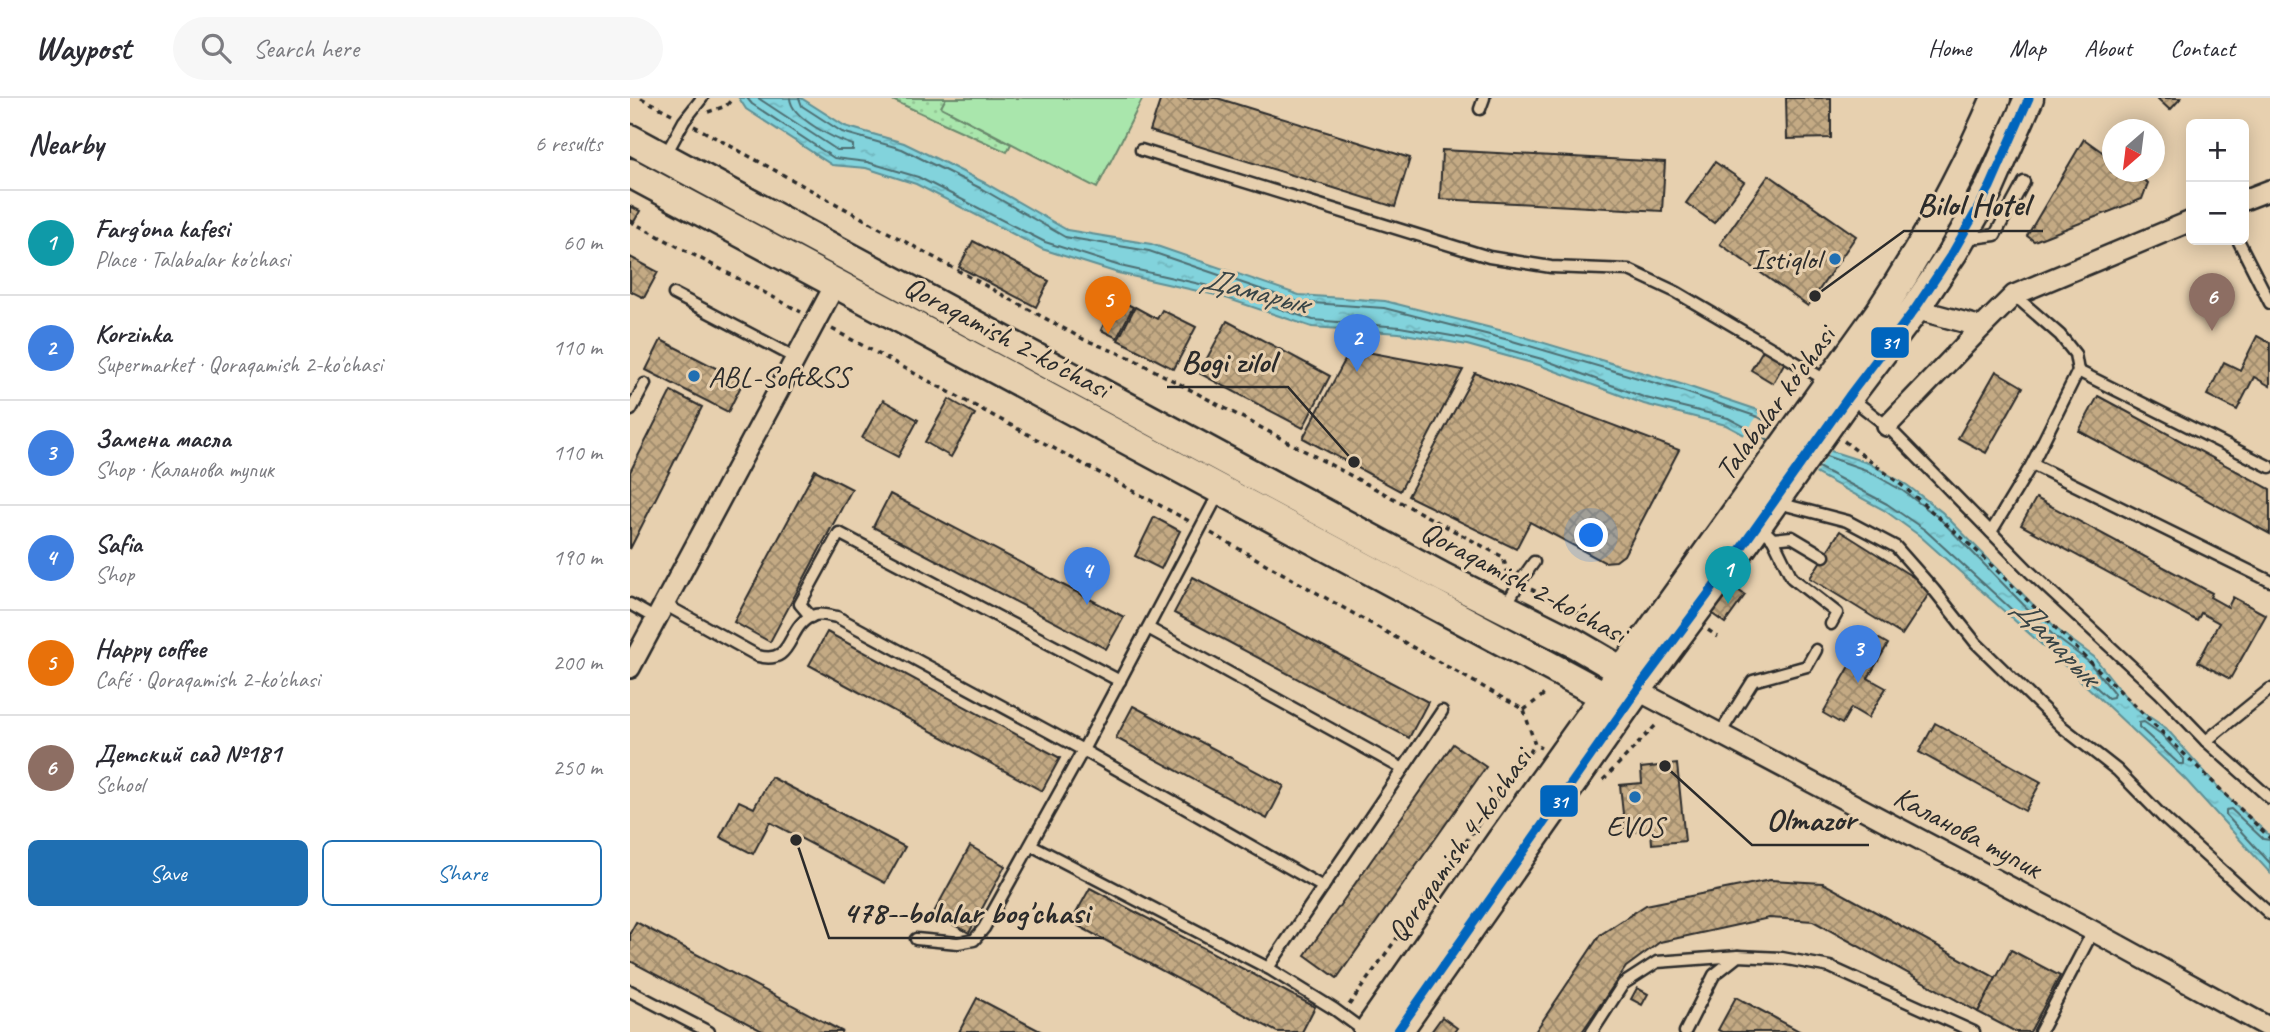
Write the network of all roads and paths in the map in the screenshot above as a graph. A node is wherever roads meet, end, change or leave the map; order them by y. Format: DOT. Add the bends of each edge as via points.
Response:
graph roads {
  1 [pos="641,98"];
  2 [pos="702,98"];
  3 [pos="733,98"];
  4 [pos="1485,98"];
  5 [pos="1996,98"];
  6 [pos="2029,98"];
  7 [pos="726,106"];
  8 [pos="1480,108"];
  9 [pos="684,121"];
  10 [pos="630,139"];
  11 [pos="1141,150"];
  12 [pos="664,157"];
  13 [pos="630,173"];
  14 [pos="2024,182"];
  15 [pos="2270,190"];
  16 [pos="2249,198"];
  17 [pos="771,215"];
  18 [pos="630,221"];
  19 [pos="2186,223"];
  20 [pos="1960,240"];
  21 [pos="758,241"];
  22 [pos="2241,245"];
  23 [pos="836,284"];
  24 [pos="674,294"];
  25 [pos="2014,295"];
  26 [pos="2270,303"];
  27 [pos="1915,309"];
  28 [pos="816,321"];
  29 [pos="1982,327"];
  30 [pos="796,358"];
  31 [pos="2078,371"];
  32 [pos="645,384"];
  33 [pos="1839,389"];
  34 [pos="630,411"];
  35 [pos="1887,425"];
  36 [pos="1821,429"];
  37 [pos="2032,464"];
  38 [pos="2270,467"];
  39 [pos="1221,490"];
  40 [pos="1773,502"];
  41 [pos="1201,528"];
  42 [pos="1991,533"];
  43 [pos="1824,556"];
  44 [pos="1534,562"];
  45 [pos="2270,581"];
  46 [pos="1518,583"];
  47 [pos="630,604"];
  48 [pos="1504,610"];
  49 [pos="660,611"];
  50 [pos="811,617"];
  51 [pos="1588,618"];
  52 [pos="1831,624"];
  53 [pos="1149,628"];
  54 [pos="1816,650"];
  55 [pos="630,668"];
  56 [pos="1120,681"];
  57 [pos="1630,681"];
  58 [pos="2270,690"];
  59 [pos="1546,692"];
  60 [pos="1605,696"];
  61 [pos="1524,710"];
  62 [pos="1442,711"];
  63 [pos="1719,735"];
  64 [pos="2206,741"];
  65 [pos="1083,750"];
  66 [pos="1404,769"];
  67 [pos="2270,798"];
  68 [pos="2270,838"];
  69 [pos="1031,845"];
  70 [pos="1323,887"];
  71 [pos="2270,914"];
  72 [pos="2092,931"];
  73 [pos="916,939"];
  74 [pos="1738,956"];
  75 [pos="1268,968"];
  76 [pos="630,991"];
  77 [pos="1342,1015"];
  78 [pos="2270,1028"];
  79 [pos="709,1032"];
  80 [pos="1367,1032"];
  81 [pos="1397,1032"];
  82 [pos="1592,1032"];
  83 [pos="1685,1032"];
  84 [pos="1974,1032"];
  85 [pos="2040,1032"];
  1 -- 9 [label="path"];
  2 -- 9 [label="lane"];
  3 -- 7 [label="path"];
  4 -- 8 [label="lane"];
  5 -- 33 [label="main road, Talabalar ko'chasi" via="1919,253"];
  6 -- 20 [label="main road, Talabalar ko'chasi" via="1990,187"];
  9 -- 12 [label="lane"];
  9 -- 46 [label="path" via="1083,339 1131,358 1503,557 1509,577"];
  10 -- 12 [label="main road, Qoraqamish 2-ko'chasi"];
  11 -- 33 [label="lane" via="1489,257 1551,267 1629,270 1676,292"];
  12 -- 17 [label="main road, Qoraqamish 2-ko'chasi"];
  13 -- 21 [label="main road, Qoraqamish 2-ko'chasi"];
  14 -- 20 [label="lane" via="1995,235"];
  15 -- 16 [label="street"];
  17 -- 21 [label="main road"];
  17 -- 48 [label="main road, Qoraqamish 2-ko'chasi"];
  18 -- 28 [label="path"];
  19 -- 25 [label="street"];
  20 -- 27 [label="main road, Talabalar ko'chasi"];
  21 -- 23 [label="main road, Qoraqamish 2-ko'chasi"];
  22 -- 26 [label="lane"];
  23 -- 28 [label="street"];
  23 -- 39 [label="main road, Qoraqamish 2-ko'chasi"];
  24 -- 30 [label="lane"];
  25 -- 29 [label="street"];
  25 -- 31 [label="lane" via="2060,335 2075,354"];
  27 -- 29 [label="street"];
  27 -- 33 [label="main road, Talabalar ko'chasi"];
  28 -- 30 [label="street"];
  28 -- 41 [label="path"];
  29 -- 35 [label="street"];
  30 -- 49 [label="street"];
  31 -- 37 [label="lane"];
  31 -- 38 [label="lane"];
  32 -- 34 [label="lane"];
  33 -- 35 [label="lane"];
  33 -- 36 [label="main road, Talabalar ko'chasi"];
  35 -- 42 [label="lane"];
  36 -- 40 [label="main road, Talabalar ko'chasi"];
  36 -- 68 [label="path" via="1904,488 1978,552"];
  37 -- 42 [label="lane"];
  37 -- 45 [label="lane"];
  39 -- 41 [label="lane"];
  39 -- 60 [label="main road, Qoraqamish 2-ko'chasi"];
  40 -- 43 [label="lane" via="1792,537"];
  40 -- 52 [label="lane" via="1792,578 1837,613"];
  40 -- 57 [label="main road, Talabalar ko'chasi"];
  40 -- 57 [label="main road, Talabalar ko'chasi"];
  40 -- 71 [label="lane" via="1847,522 1896,547 1994,662"];
  41 -- 53 [label="lane"];
  41 -- 61 [label="path"];
  42 -- 64 [label="lane"];
  44 -- 46 [label="lane"];
  46 -- 48 [label="lane"];
  46 -- 51 [label="path"];
  47 -- 49 [label="lane"];
  48 -- 57 [label="main road, Qoraqamish 2-ko'chasi" via="1574,643"];
  49 -- 50 [label="lane" via="772,660 782,655 801,623"];
  49 -- 55 [label="street"];
  50 -- 56 [label="lane" via="800,604 839,533"];
  50 -- 65 [label="lane" via="837,617"];
  53 -- 56 [label="lane"];
  53 -- 66 [label="lane"];
  54 -- 63 [label="lane" via="1807,666 1753,681"];
  56 -- 65 [label="lane"];
  57 -- 60 [label="main road, Talabalar ko'chasi"];
  57 -- 63 [label="street, Каланова тупик"];
  57 -- 81 [label="main road, Qoraqamish 4-ko'chasi"];
  58 -- 64 [label="lane"];
  59 -- 61 [label="path"];
  60 -- 80 [label="main road, Qoraqamish 4-ko'chasi"];
  61 -- 77 [label="path" via="1535,745"];
  62 -- 66 [label="lane"];
  63 -- 72 [label="street, Каланова тупик"];
  64 -- 67 [label="lane"];
  65 -- 69 [label="lane"];
  65 -- 70 [label="lane"];
  66 -- 70 [label="lane"];
  69 -- 73 [label="lane" via="974,940"];
  69 -- 75 [label="lane"];
  70 -- 75 [label="lane"];
  72 -- 78 [label="street, Каланова тупик"];
  72 -- 85 [label="lane"];
  74 -- 82 [label="lane" via="1657,962 1623,984"];
  74 -- 83 [label="lane" via="1714,975"];
  74 -- 84 [label="lane" via="1830,967"];
  75 -- 77 [label="lane"];
  76 -- 79 [label="lane"];
  77 -- 80 [label="lane"];
}
